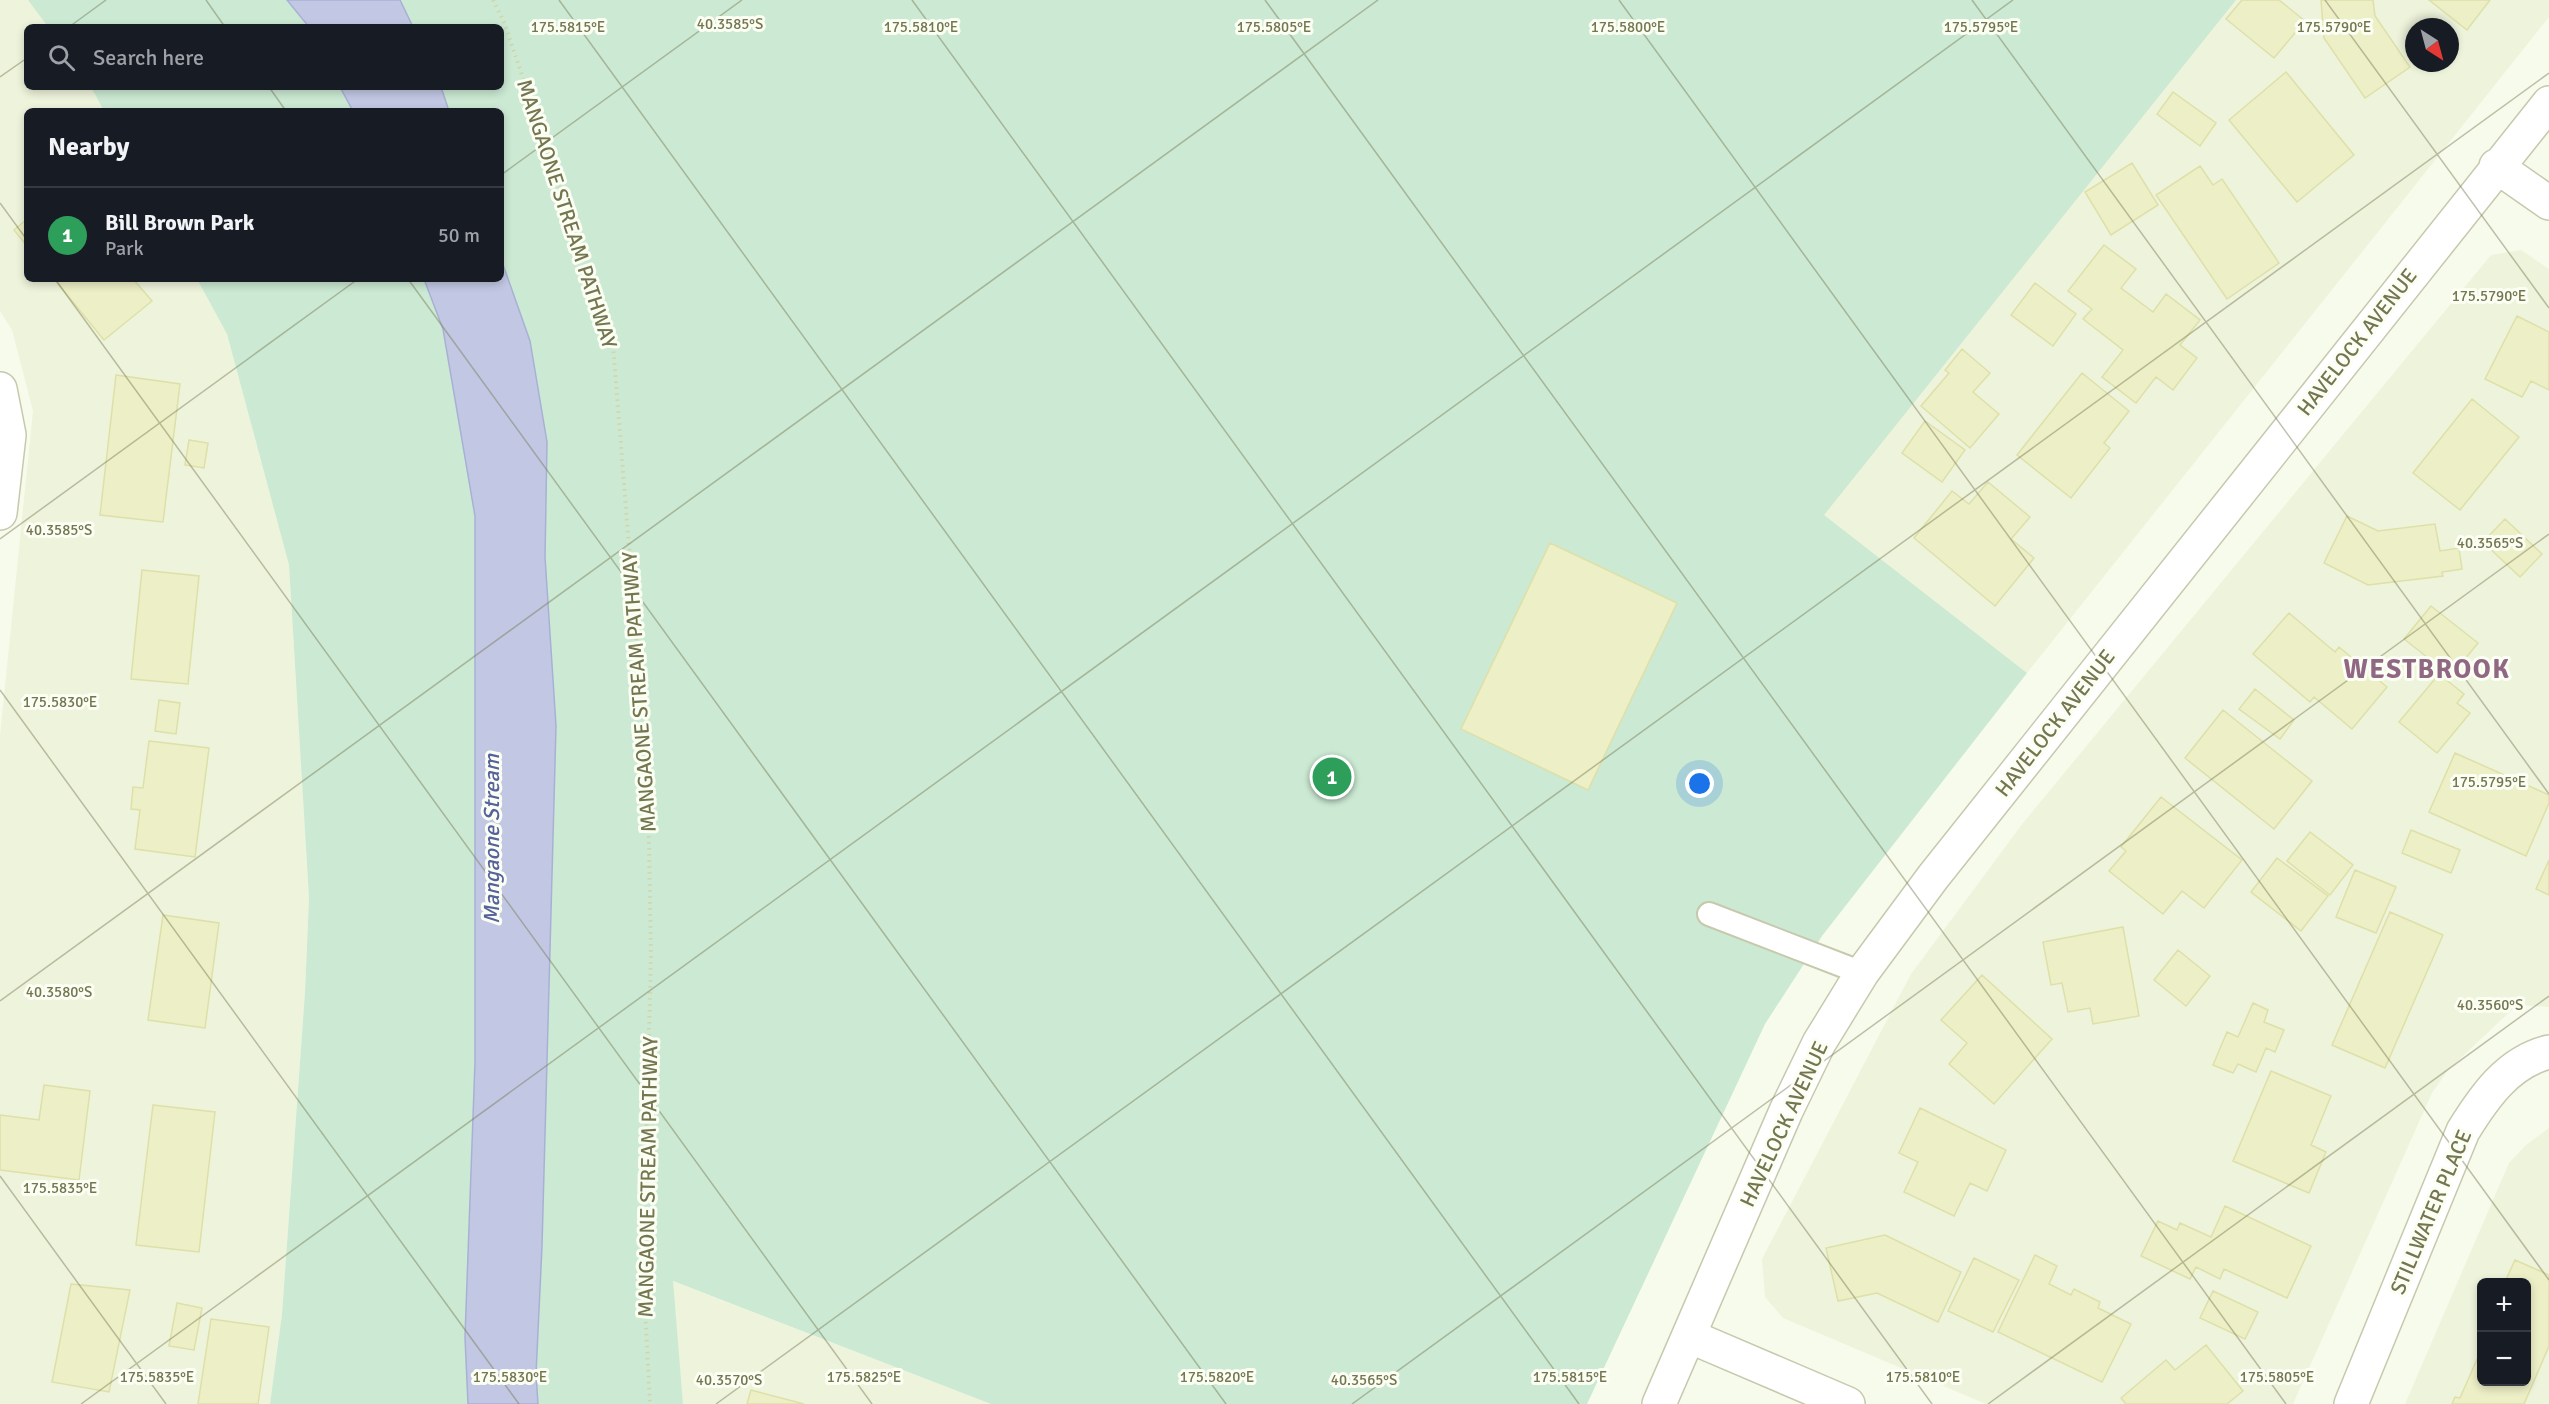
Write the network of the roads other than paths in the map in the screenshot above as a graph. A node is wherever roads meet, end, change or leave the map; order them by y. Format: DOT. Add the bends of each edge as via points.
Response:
graph roads {
  1 [pos="2549,103"];
  2 [pos="2496,166"];
  3 [pos="2549,203"];
  4 [pos="0,389"];
  5 [pos="0,513"];
  6 [pos="1709,914"];
  7 [pos="1862,973"];
  8 [pos="2549,1052"];
  9 [pos="1689,1336"];
  10 [pos="1659,1404"];
  11 [pos="1848,1404"];
  12 [pos="2351,1404"];
  1 -- 2 [label="street, HAVELOCK AVENUE"];
  2 -- 3 [label="street"];
  2 -- 7 [label="street, HAVELOCK AVENUE" via="1933,877"];
  4 -- 5 [label="street" via="9,435"];
  6 -- 7 [label="lane"];
  7 -- 9 [label="street, HAVELOCK AVENUE" via="1819,1043 1791,1101"];
  8 -- 12 [label="street, STILLWATER PLACE" via="2511,1070 2483,1100 2463,1131"];
  9 -- 10 [label="street, HAVELOCK AVENUE"];
  9 -- 11 [label="street"];
}
